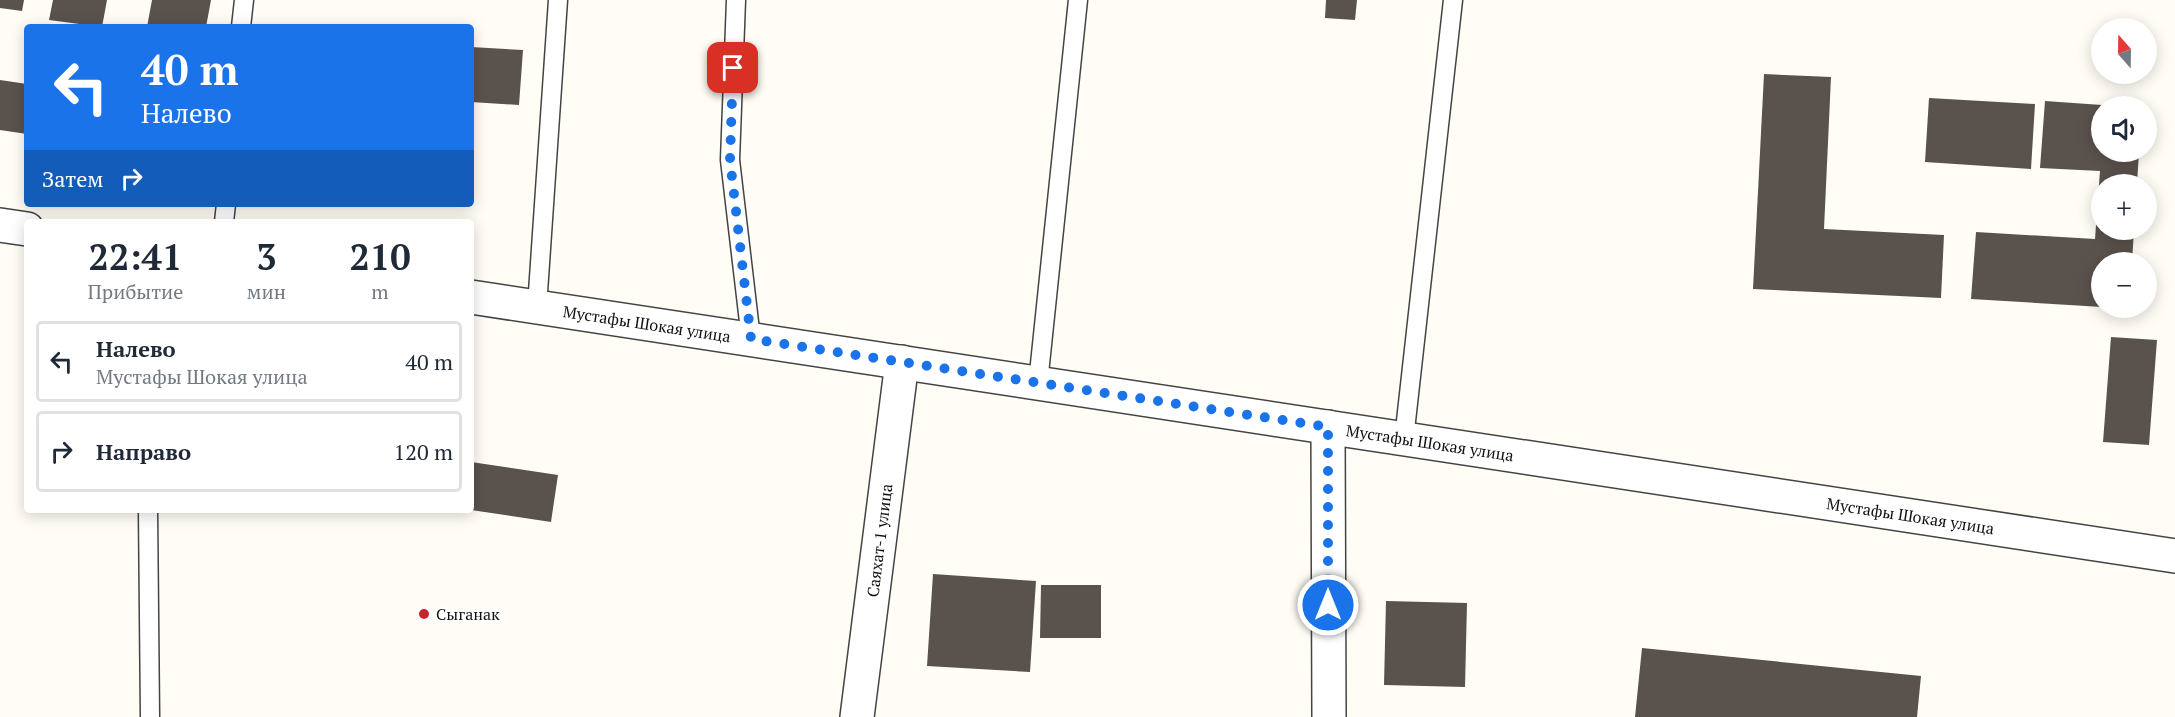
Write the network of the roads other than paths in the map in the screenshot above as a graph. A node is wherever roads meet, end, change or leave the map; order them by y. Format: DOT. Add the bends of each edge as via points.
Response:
graph roads {
  1 [pos="244,0"];
  2 [pos="558,0"];
  3 [pos="736,0"];
  4 [pos="1077,0"];
  5 [pos="1453,0"];
  6 [pos="242,24"];
  7 [pos="0,225"];
  8 [pos="24,229"];
  9 [pos="474,297"];
  10 [pos="537,307"];
  11 [pos="751,339"];
  12 [pos="902,362"];
  13 [pos="1038,382"];
  14 [pos="1328,427"];
  15 [pos="1404,439"];
  16 [pos="148,513"];
  17 [pos="2175,556"];
  18 [pos="150,717"];
  19 [pos="857,717"];
  20 [pos="1329,717"];
  1 -- 6 [label="lane"];
  2 -- 10 [label="lane"];
  3 -- 11 [label="lane" via="730,160"];
  4 -- 13 [label="lane"];
  5 -- 15 [label="lane"];
  7 -- 8 [label="street"];
  9 -- 10 [label="street, Мустафы Шокая улица"];
  10 -- 11 [label="street, Мустафы Шокая улица"];
  11 -- 12 [label="street, Мустафы Шокая улица"];
  12 -- 13 [label="street, Мустафы Шокая улица"];
  12 -- 19 [label="street, Саяхат-1 улица"];
  13 -- 14 [label="street, Мустафы Шокая улица"];
  14 -- 15 [label="street, Мустафы Шокая улица"];
  14 -- 20 [label="street"];
  15 -- 17 [label="street, Мустафы Шокая улица"];
  16 -- 18 [label="lane"];
}
